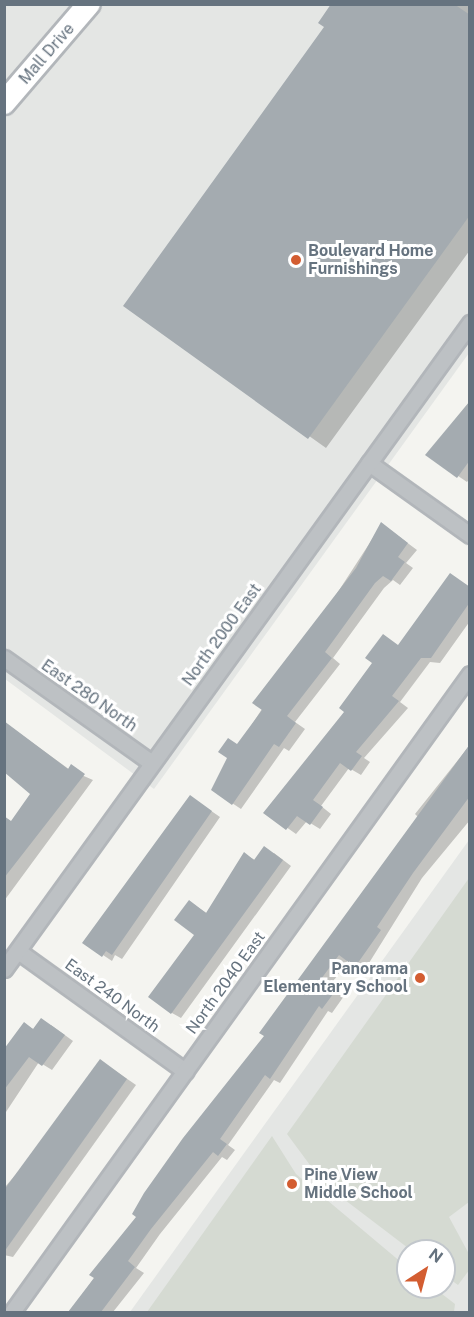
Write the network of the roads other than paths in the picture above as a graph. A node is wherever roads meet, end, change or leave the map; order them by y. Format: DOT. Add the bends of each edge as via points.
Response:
graph roads {
  1 [pos="89,4"];
  2 [pos="4,103"];
  3 [pos="470,323"];
  4 [pos="369,463"];
  5 [pos="470,535"];
  6 [pos="4,658"];
  7 [pos="470,674"];
  8 [pos="152,763"];
  9 [pos="18,951"];
  10 [pos="4,969"];
  11 [pos="185,1071"];
  12 [pos="12,1312"];
  1 -- 2 [label="main road, Mall Drive"];
  3 -- 4 [label="street, North 2000 East"];
  4 -- 5 [label="street"];
  4 -- 8 [label="street, North 2000 East"];
  6 -- 8 [label="street, East 280 North"];
  7 -- 11 [label="street, North 2040 East"];
  8 -- 9 [label="street, North 2000 East"];
  9 -- 10 [label="street, North 2000 East"];
  9 -- 11 [label="street, East 240 North"];
  11 -- 12 [label="street, North 2040 East"];
}
